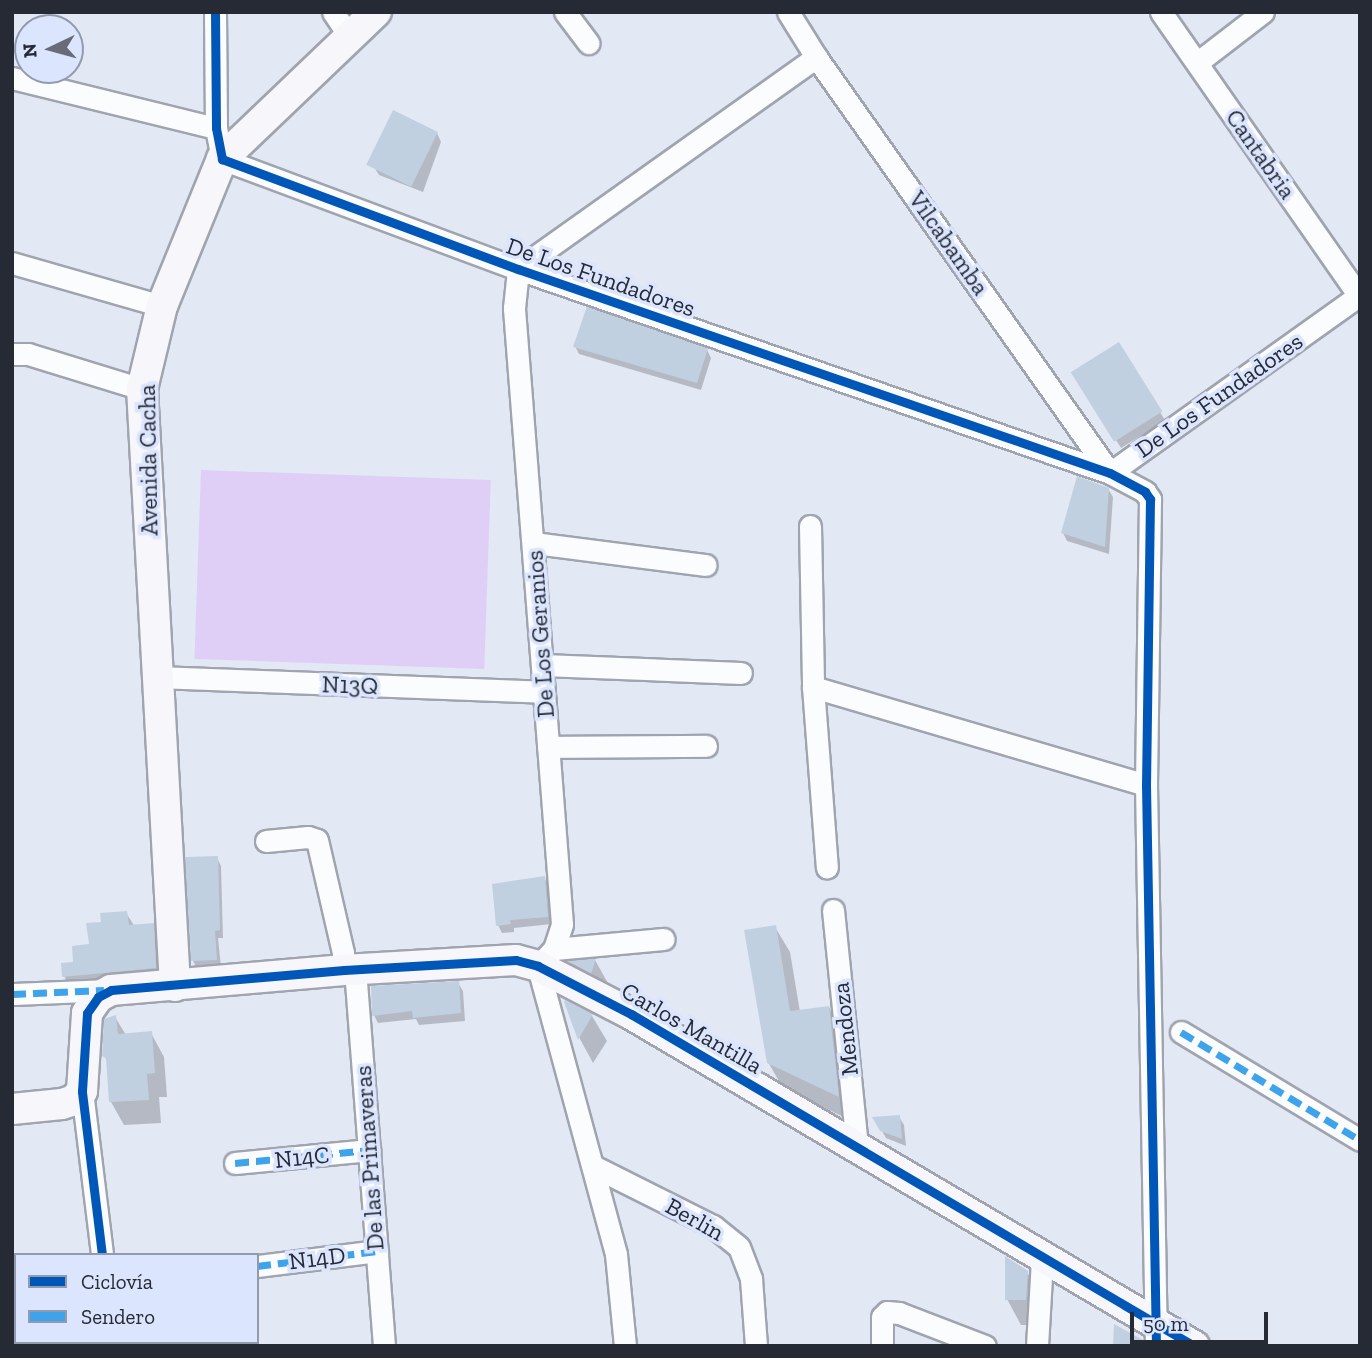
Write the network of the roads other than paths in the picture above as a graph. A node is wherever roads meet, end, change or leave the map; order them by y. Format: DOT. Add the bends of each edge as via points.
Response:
graph roads {
  1 [pos="215,12"];
  2 [pos="376,12"];
  3 [pos="565,12"];
  4 [pos="788,12"];
  5 [pos="1161,12"];
  6 [pos="1263,12"];
  7 [pos="341,24"];
  8 [pos="588,43"];
  9 [pos="816,57"];
  10 [pos="1198,62"];
  11 [pos="12,78"];
  12 [pos="216,128"];
  13 [pos="222,159"];
  14 [pos="12,263"];
  15 [pos="518,269"];
  16 [pos="1359,296"];
  17 [pos="162,306"];
  18 [pos="12,354"];
  19 [pos="142,389"];
  20 [pos="1110,473"];
  21 [pos="810,526"];
  22 [pos="534,543"];
  23 [pos="706,565"];
  24 [pos="543,665"];
  25 [pos="741,673"];
  26 [pos="157,677"];
  27 [pos="813,687"];
  28 [pos="543,692"];
  29 [pos="706,746"];
  30 [pos="548,747"];
  31 [pos="1146,785"];
  32 [pos="267,841"];
  33 [pos="827,867"];
  34 [pos="833,910"];
  35 [pos="664,939"];
  36 [pos="546,958"];
  37 [pos="350,969"];
  38 [pos="175,986"];
  39 [pos="111,990"];
  40 [pos="12,995"];
  41 [pos="1181,1032"];
  42 [pos="82,1091"];
  43 [pos="12,1109"];
  44 [pos="1360,1140"];
  45 [pos="857,1148"];
  46 [pos="369,1150"];
  47 [pos="234,1163"];
  48 [pos="595,1167"];
  49 [pos="377,1251"];
  50 [pos="102,1253"];
  51 [pos="1042,1258"];
  52 [pos="259,1266"];
  53 [pos="1155,1336"];
  54 [pos="384,1346"];
  55 [pos="625,1346"];
  56 [pos="756,1346"];
  57 [pos="882,1346"];
  58 [pos="985,1346"];
  59 [pos="1037,1346"];
  60 [pos="1194,1346"];
  1 -- 12 [label="street"];
  2 -- 7 [label="street, Avenida Cacha"];
  3 -- 8 [label="street"];
  4 -- 9 [label="street, Vilcabamba"];
  5 -- 10 [label="street, Cantabria"];
  6 -- 10 [label="street"];
  7 -- 13 [label="street, Avenida Cacha"];
  9 -- 15 [label="street"];
  9 -- 20 [label="street, Vilcabamba"];
  10 -- 16 [label="street, Cantabria"];
  11 -- 12 [label="street"];
  12 -- 13 [label="street"];
  13 -- 15 [label="street, De Los Fundadores"];
  13 -- 17 [label="street, Avenida Cacha"];
  14 -- 17 [label="street"];
  15 -- 20 [label="street, De Los Fundadores"];
  15 -- 22 [label="street, De Los Geranios" via="514,308"];
  16 -- 20 [label="street, De Los Fundadores"];
  17 -- 19 [label="street, Avenida Cacha"];
  18 -- 19 [label="street"];
  19 -- 26 [label="street, Avenida Cacha"];
  20 -- 31 [label="street" via="1150,499"];
  21 -- 27 [label="street"];
  22 -- 23 [label="street"];
  22 -- 24 [label="street, De Los Geranios"];
  24 -- 25 [label="street"];
  24 -- 28 [label="street, De Los Geranios"];
  26 -- 28 [label="street, N13Q"];
  26 -- 38 [label="street, Avenida Cacha"];
  27 -- 31 [label="street"];
  27 -- 33 [label="street"];
  28 -- 30 [label="street, De Los Geranios"];
  29 -- 30 [label="street"];
  30 -- 36 [label="street, De Los Geranios" via="562,925"];
  31 -- 53 [label="street"];
  32 -- 37 [label="street, De las Primaveras" via="317,840"];
  34 -- 45 [label="street, Mendoza"];
  35 -- 36 [label="street"];
  36 -- 37 [label="street, Carlos Mantilla"];
  36 -- 45 [label="street, Carlos Mantilla"];
  36 -- 48 [label="street, De Los Geranios"];
  37 -- 38 [label="street, Carlos Mantilla"];
  37 -- 46 [label="street, De las Primaveras"];
  38 -- 39 [label="street, Carlos Mantilla"];
  39 -- 40 [label="street"];
  39 -- 42 [label="street" via="98,997 87,1013"];
  41 -- 44 [label="street"];
  42 -- 43 [label="street" via="62,1104"];
  42 -- 50 [label="street"];
  45 -- 51 [label="street, Carlos Mantilla"];
  46 -- 47 [label="street, N14C"];
  46 -- 49 [label="street, De las Primaveras"];
  48 -- 55 [label="street, De Los Geranios" via="616,1254"];
  48 -- 56 [label="street, Berlin" via="713,1226 739,1247 751,1279"];
  49 -- 52 [label="street, N14D"];
  49 -- 54 [label="street, De las Primaveras"];
  51 -- 53 [label="street, Carlos Mantilla"];
  51 -- 59 [label="street"];
  53 -- 60 [label="street, Carlos Mantilla"];
  57 -- 58 [label="street" via="882,1317 887,1312"];
}
